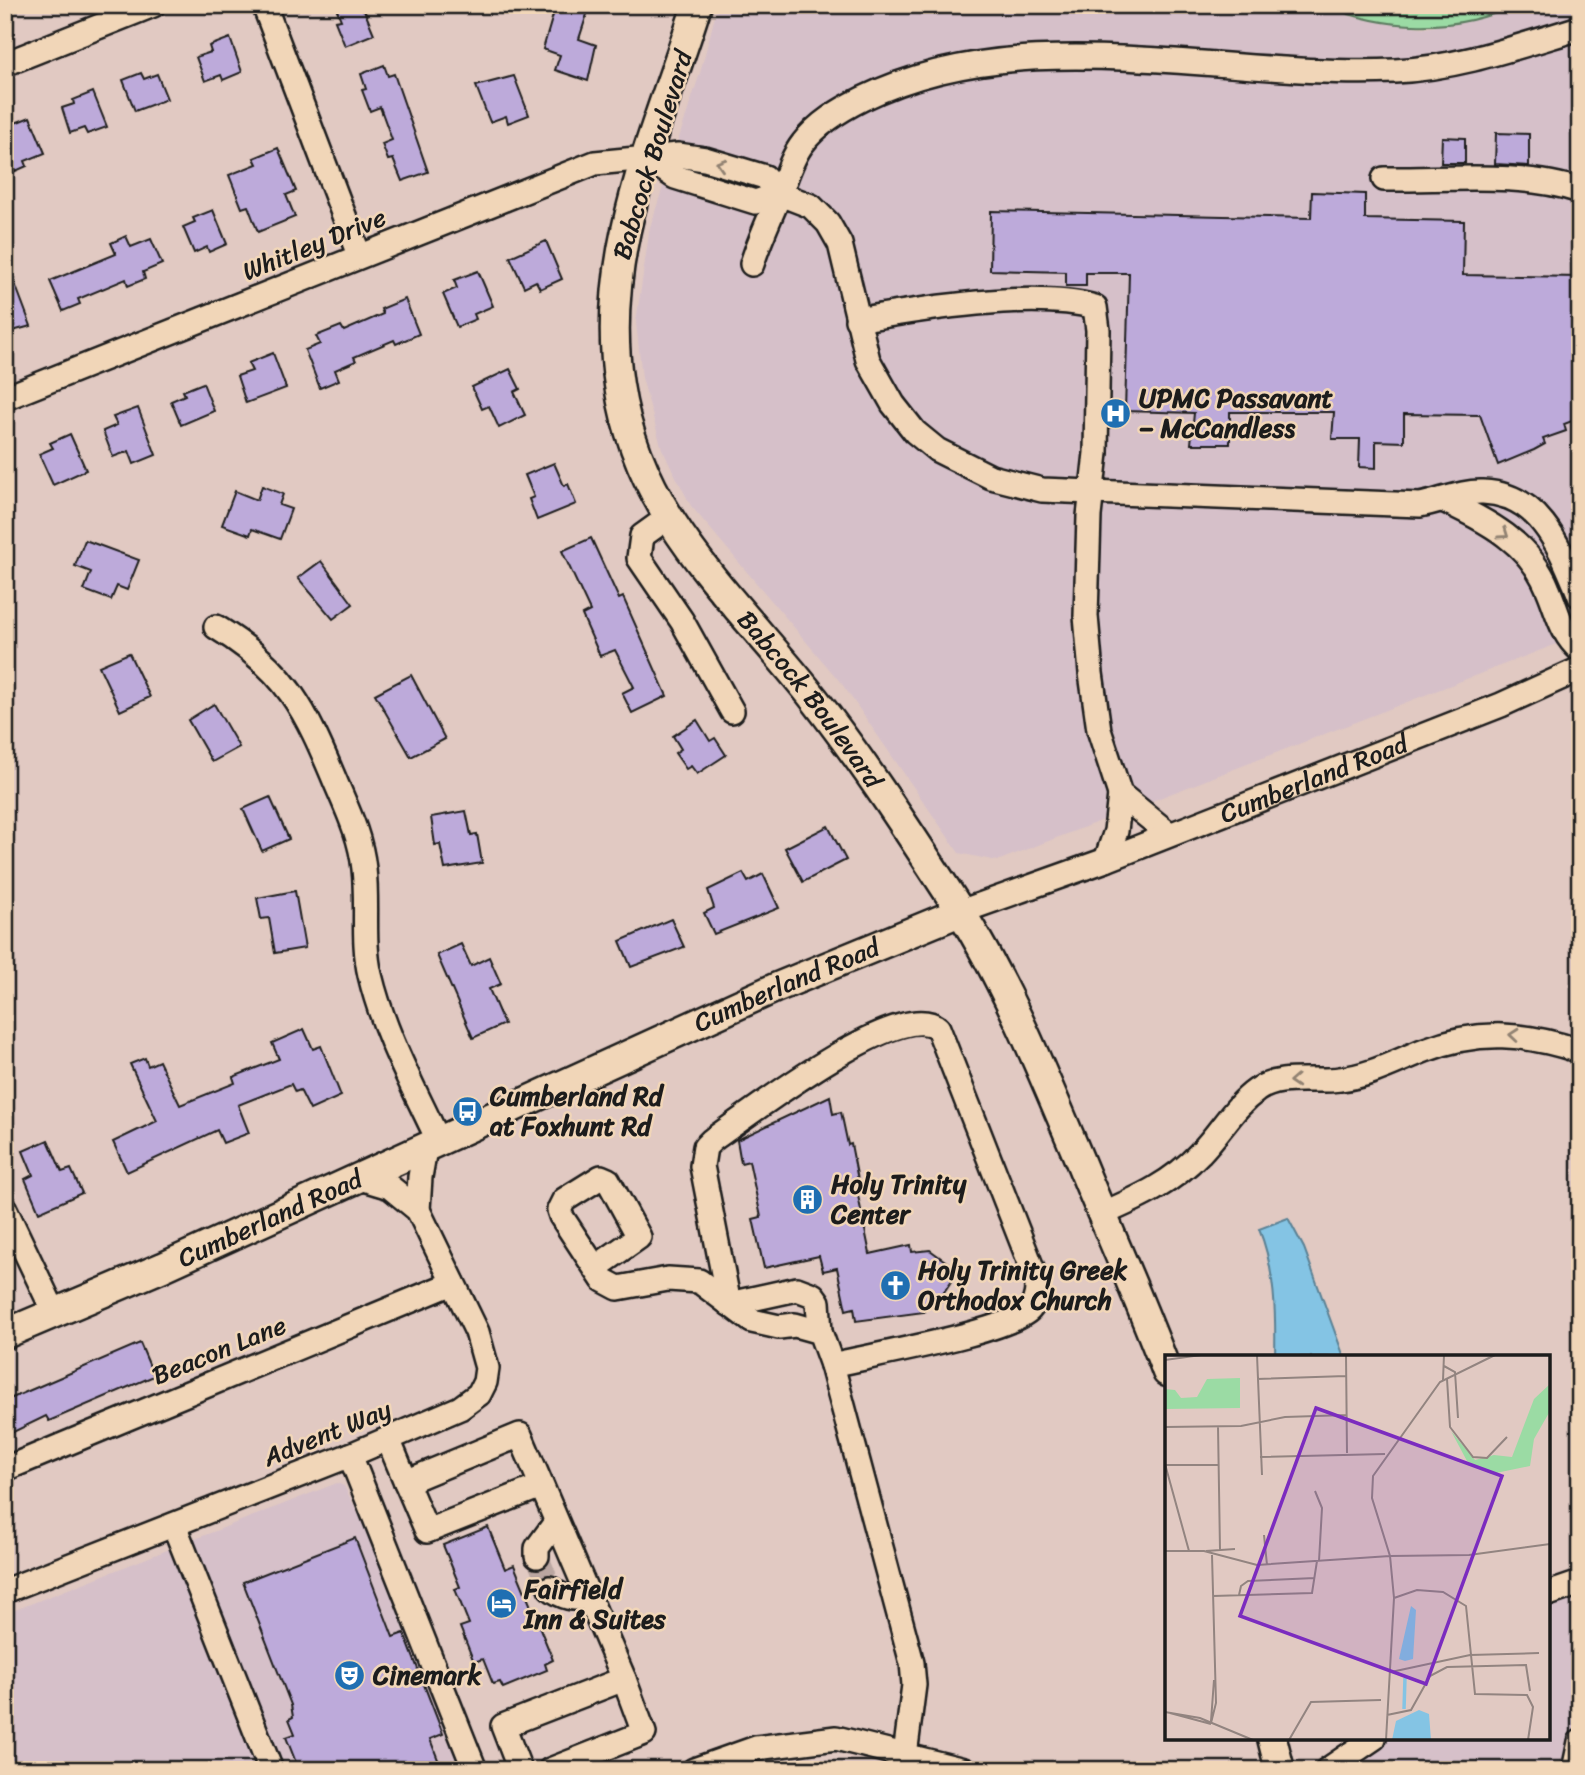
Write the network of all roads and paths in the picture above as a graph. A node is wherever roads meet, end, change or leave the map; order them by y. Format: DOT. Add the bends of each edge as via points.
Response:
graph roads {
  1 [pos="153,5"];
  2 [pos="264,5"];
  3 [pos="697,5"];
  4 [pos="1580,28"];
  5 [pos="5,64"];
  6 [pos="647,158"];
  7 [pos="1384,179"];
  8 [pos="1580,191"];
  9 [pos="780,194"];
  10 [pos="359,255"];
  11 [pos="752,264"];
  12 [pos="857,320"];
  13 [pos="5,398"];
  14 [pos="1091,492"];
  15 [pos="1445,501"];
  16 [pos="667,518"];
  17 [pos="1547,586"];
  18 [pos="1576,587"];
  19 [pos="216,627"];
  20 [pos="1580,650"];
  21 [pos="1580,669"];
  22 [pos="732,711"];
  23 [pos="1119,794"];
  24 [pos="1169,834"];
  25 [pos="1106,860"];
  26 [pos="960,912"];
  27 [pos="1580,1051"];
  28 [pos="432,1146"];
  29 [pos="360,1178"];
  30 [pos="5,1209"];
  31 [pos="418,1210"];
  32 [pos="1102,1213"];
  33 [pos="595,1268"];
  34 [pos="453,1283"];
  35 [pos="729,1304"];
  36 [pos="55,1314"];
  37 [pos="820,1332"];
  38 [pos="5,1334"];
  39 [pos="832,1365"];
  40 [pos="1165,1367"];
  41 [pos="388,1438"];
  42 [pos="350,1455"];
  43 [pos="5,1469"];
  44 [pos="406,1482"];
  45 [pos="541,1486"];
  46 [pos="556,1522"];
  47 [pos="174,1525"];
  48 [pos="537,1556"];
  49 [pos="1580,1583"];
  50 [pos="550,1588"];
  51 [pos="5,1591"];
  52 [pos="1550,1593"];
  53 [pos="589,1597"];
  54 [pos="624,1679"];
  55 [pos="1272,1740"];
  56 [pos="1371,1740"];
  57 [pos="1580,1742"];
  58 [pos="905,1755"];
  59 [pos="271,1770"];
  60 [pos="475,1770"];
  61 [pos="520,1770"];
  62 [pos="550,1770"];
  63 [pos="694,1770"];
  64 [pos="964,1770"];
  65 [pos="1280,1770"];
  66 [pos="1327,1770"];
  67 [pos="1574,1770"];
  1 -- 5 [label="street"];
  2 -- 10 [label="street"];
  3 -- 6 [label="main road, Babcock Boulevard"];
  4 -- 9 [label="street" via="1480,59 1394,71 1100,59 975,64 880,90 824,121 802,144"];
  6 -- 9 [label="street" via="675,177 755,202"];
  6 -- 10 [label="street, Whitley Drive" via="596,163"];
  6 -- 16 [label="main road, Babcock Boulevard" via="622,240 614,311 615,354 625,421"];
  7 -- 8 [label="street" via="1545,183"];
  9 -- 11 [label="street"];
  9 -- 12 [label="street" via="811,206 841,244"];
  10 -- 13 [label="street, Whitley Drive"];
  12 -- 14 [label="street" via="879,383 915,432 937,450 962,465 1015,484"];
  12 -- 14 [label="street" via="996,303 1096,307 1096,453"];
  14 -- 15 [label="street" via="1420,505"];
  14 -- 23 [label="street" via="1086,616 1091,673 1099,730"];
  15 -- 17 [label="street, one-way" via="1511,537 1531,558"];
  15 -- 18 [label="street" via="1484,492 1502,495 1531,511 1559,544"];
  16 -- 22 [label="street" via="642,536 639,558 682,621"];
  16 -- 26 [label="main road, Babcock Boulevard" via="722,592 840,732"];
  17 -- 18 [label="street"];
  17 -- 20 [label="street" via="1567,639"];
  19 -- 28 [label="street" via="248,646 296,699 356,830 362,853 366,946 376,998"];
  21 -- 24 [label="street, Cumberland Road" via="1501,705"];
  23 -- 24 [label="street"];
  23 -- 25 [label="street" via="1116,831"];
  24 -- 25 [label="street, Cumberland Road"];
  25 -- 26 [label="street, Cumberland Road"];
  26 -- 28 [label="main road, Cumberland Road" via="775,988"];
  26 -- 32 [label="main road, Babcock Boulevard" via="1036,1060"];
  27 -- 32 [label="street, one-way" via="1543,1039 1487,1034 1456,1039 1353,1077 1276,1082 1259,1088 1241,1103 1176,1177"];
  28 -- 29 [label="main road, Cumberland Road"];
  28 -- 31 [label="street, Advent Way" via="419,1185"];
  29 -- 31 [label="street, Advent Way" via="390,1187"];
  29 -- 36 [label="main road, Cumberland Road"];
  30 -- 36 [label="street"];
  31 -- 34 [label="street, Advent Way"];
  32 -- 40 [label="main road, Babcock Boulevard"];
  33 -- 35 [label="street" via="603,1280 618,1288 668,1279 699,1281"];
  34 -- 41 [label="street, Advent Way" via="477,1332 487,1368 485,1382 471,1403"];
  34 -- 43 [label="street, Beacon Lane"];
  35 -- 37 [label="street" via="763,1326 795,1325"];
  35 -- 37 [label="street" via="805,1291 818,1302"];
  35 -- 39 [label="street" via="702,1166 705,1147 847,1047 914,1022 934,1025 1037,1278 1037,1293 1021,1316 973,1333"];
  36 -- 38 [label="main road, Cumberland Road"];
  37 -- 39 [label="street"];
  39 -- 58 [label="street" via="912,1663 914,1685"];
  41 -- 42 [label="street, Advent Way"];
  41 -- 44 [label="street"];
  42 -- 47 [label="street, Advent Way"];
  42 -- 60 [label="street"];
  44 -- 45 [label="street" via="427,1531"];
  44 -- 45 [label="street" via="520,1435"];
  45 -- 46 [label="street"];
  46 -- 48 [label="street" via="537,1548"];
  46 -- 53 [label="street"];
  47 -- 51 [label="street, Advent Way"];
  47 -- 59 [label="street"];
  49 -- 52 [label="street"];
  50 -- 53 [label="street" via="575,1600"];
  53 -- 54 [label="street"];
  54 -- 61 [label="street" via="503,1726"];
  54 -- 62 [label="street" via="644,1733"];
  55 -- 65 [label="main road"];
  56 -- 66 [label="street"];
  57 -- 67 [label="street"];
  58 -- 63 [label="street" via="836,1738 756,1748"];
  58 -- 64 [label="street"];
}
